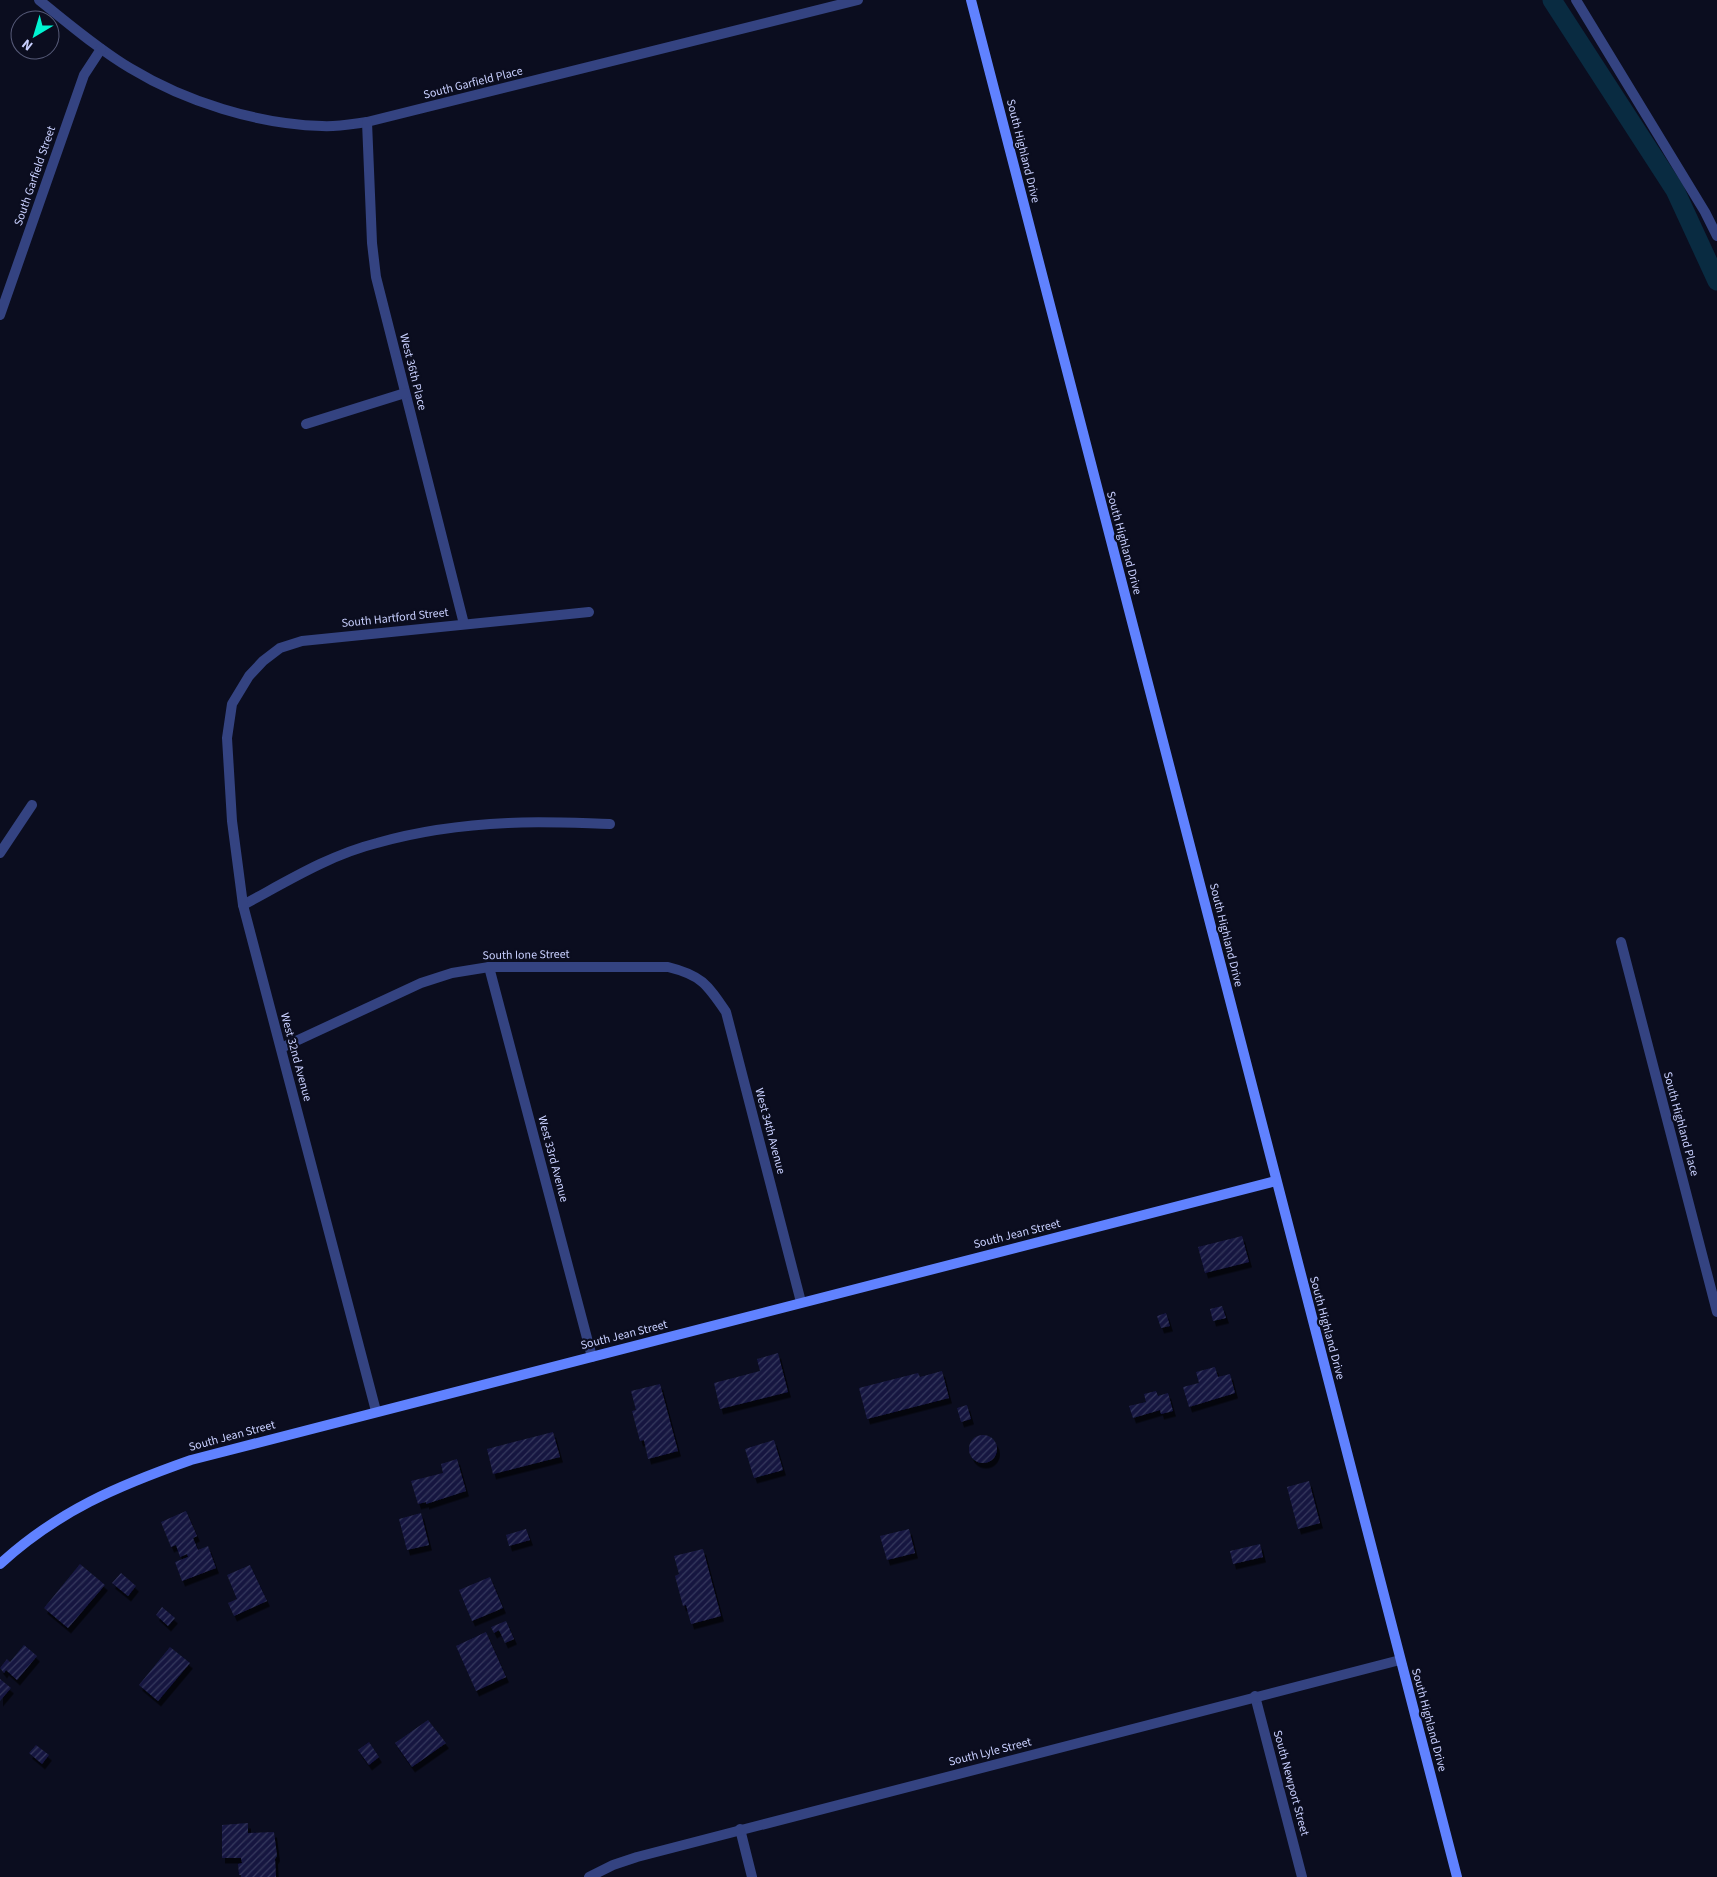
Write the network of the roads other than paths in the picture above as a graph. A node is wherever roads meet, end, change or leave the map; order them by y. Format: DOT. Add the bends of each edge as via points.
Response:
graph roads {
  1 [pos="39,0"];
  2 [pos="858,0"];
  3 [pos="971,0"];
  4 [pos="1576,0"];
  5 [pos="101,49"];
  6 [pos="367,122"];
  7 [pos="1717,236"];
  8 [pos="0,315"];
  9 [pos="405,393"];
  10 [pos="306,424"];
  11 [pos="589,612"];
  12 [pos="464,624"];
  13 [pos="232,704"];
  14 [pos="32,805"];
  15 [pos="610,824"];
  16 [pos="0,853"];
  17 [pos="243,906"];
  18 [pos="1621,942"];
  19 [pos="489,967"];
  20 [pos="695,976"];
  21 [pos="281,1048"];
  22 [pos="1276,1181"];
  23 [pos="801,1302"];
  24 [pos="1717,1312"];
  25 [pos="592,1356"];
  26 [pos="376,1411"];
  27 [pos="0,1564"];
  28 [pos="1400,1660"];
  29 [pos="1256,1696"];
  30 [pos="740,1829"];
  31 [pos="589,1877"];
  32 [pos="752,1877"];
  33 [pos="1302,1877"];
  34 [pos="1457,1877"];
  1 -- 5 [label="street, South Garfield Place"];
  2 -- 6 [label="street, South Garfield Place"];
  3 -- 22 [label="street, South Highland Drive"];
  4 -- 7 [label="street"];
  5 -- 6 [label="street, South Garfield Place" via="160,85 238,114 322,126"];
  5 -- 8 [label="street, South Garfield Street" via="84,75"];
  6 -- 9 [label="street, West 36th Place" via="376,277"];
  9 -- 10 [label="street"];
  9 -- 12 [label="street, West 36th Place"];
  11 -- 12 [label="street, South Hartford Street"];
  12 -- 13 [label="street, South Hartford Street" via="302,641 280,648 249,676"];
  13 -- 17 [label="street, West 32nd Avenue" via="227,738 232,821"];
  14 -- 16 [label="street"];
  15 -- 17 [label="street" via="509,823 439,829 376,843 302,873"];
  17 -- 21 [label="street, West 32nd Avenue"];
  18 -- 24 [label="street, South Highland Place"];
  19 -- 20 [label="street, South Ione Street" via="668,966"];
  19 -- 21 [label="street, South Ione Street" via="452,973 421,983"];
  19 -- 25 [label="street, West 33rd Avenue"];
  20 -- 23 [label="street, West 34th Avenue" via="726,1012"];
  21 -- 26 [label="street, West 32nd Avenue"];
  22 -- 23 [label="street, South Jean Street"];
  22 -- 28 [label="street, South Highland Drive"];
  23 -- 25 [label="street, South Jean Street"];
  25 -- 26 [label="street, South Jean Street"];
  26 -- 27 [label="street, South Jean Street" via="190,1460 143,1477 68,1513"];
  28 -- 29 [label="street, South Lyle Street"];
  28 -- 34 [label="street, South Highland Drive"];
  29 -- 30 [label="street, South Lyle Street"];
  29 -- 33 [label="street, South Newport Street"];
  30 -- 31 [label="street, South Lyle Street" via="637,1857"];
  30 -- 32 [label="street"];
}
